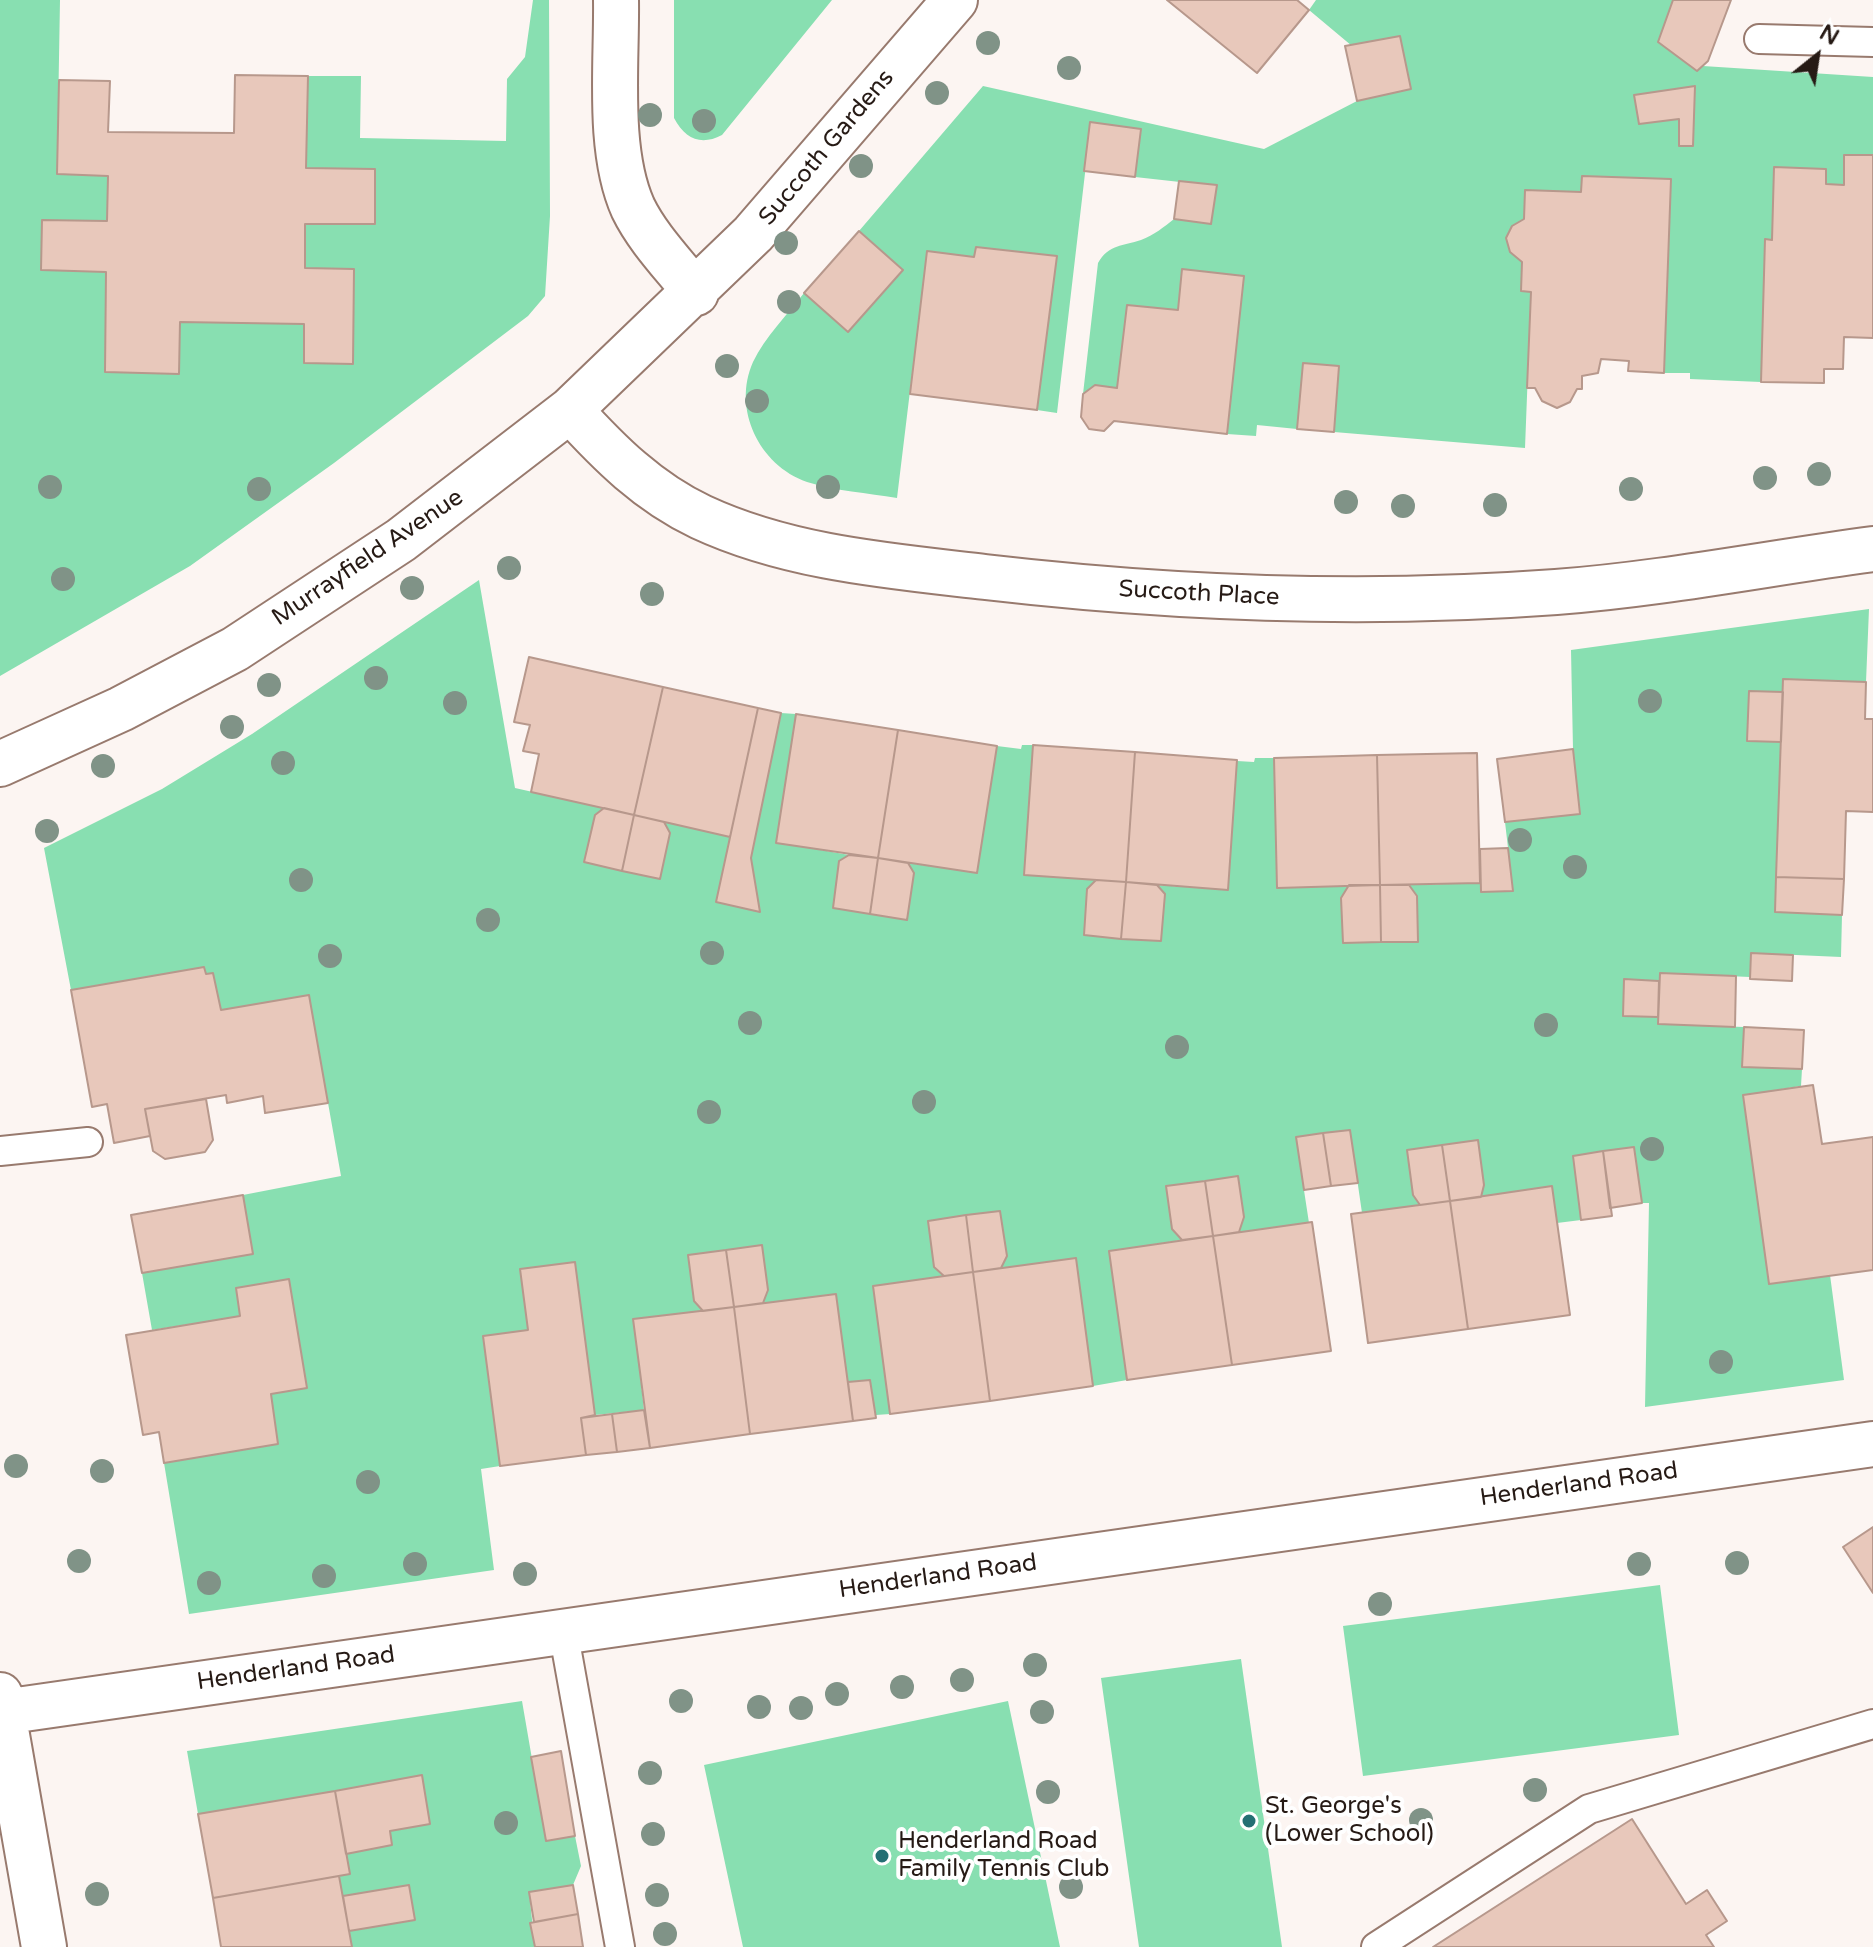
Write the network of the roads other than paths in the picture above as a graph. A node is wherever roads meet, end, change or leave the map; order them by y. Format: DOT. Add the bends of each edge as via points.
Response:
graph roads {
  1 [pos="616,0"];
  2 [pos="955,0"];
  3 [pos="1759,39"];
  4 [pos="1873,42"];
  5 [pos="696,293"];
  6 [pos="570,410"];
  7 [pos="1873,549"];
  8 [pos="0,764"];
  9 [pos="88,1142"];
  10 [pos="0,1151"];
  11 [pos="1873,1444"];
  12 [pos="563,1630"];
  13 [pos="1,1704"];
  14 [pos="1873,1724"];
  15 [pos="44,1947"];
  16 [pos="620,1947"];
  17 [pos="1376,1947"];
  1 -- 5 [label="street" via="624,184 648,232"];
  2 -- 5 [label="street, Succoth Gardens" via="772,214"];
  3 -- 4 [label="lane"];
  5 -- 6 [label="street, Murrayfield Avenue"];
  6 -- 7 [label="street, Succoth Place" via="632,474 663,497 738,532 855,560 1073,587 1254,598 1485,596 1633,584"];
  6 -- 8 [label="street, Murrayfield Avenue" via="401,540 235,649"];
  9 -- 10 [label="lane"];
  11 -- 12 [label="street, Henderland Road"];
  12 -- 13 [label="street, Henderland Road"];
  12 -- 16 [label="lane"];
  13 -- 15 [label="street"];
  14 -- 17 [label="lane" via="1589,1809"];
}
